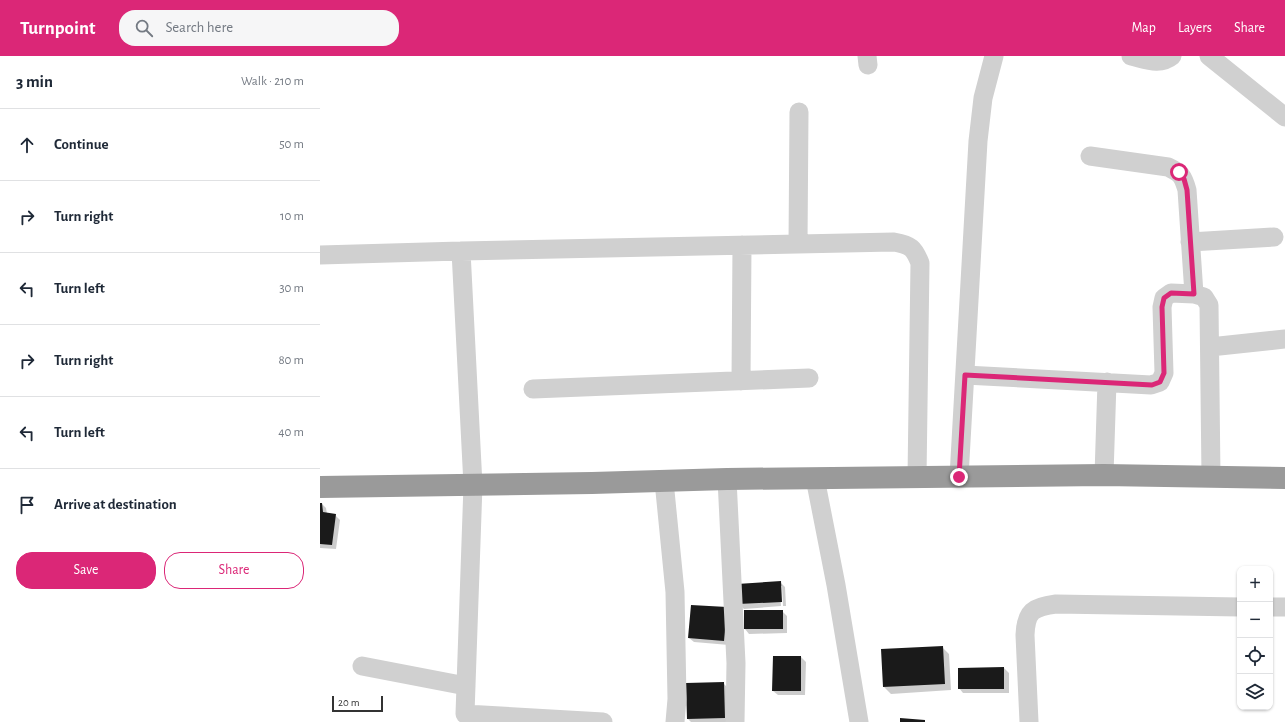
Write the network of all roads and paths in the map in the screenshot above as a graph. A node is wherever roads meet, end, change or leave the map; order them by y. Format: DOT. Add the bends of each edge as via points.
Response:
graph roads {
  1 [pos="994,56"];
  2 [pos="1131,56"];
  3 [pos="1172,56"];
  4 [pos="1208,56"];
  5 [pos="799,112"];
  6 [pos="1285,117"];
  7 [pos="1090,156"];
  8 [pos="1274,238"];
  9 [pos="1190,242"];
  10 [pos="798,244"];
  11 [pos="742,245"];
  12 [pos="461,251"];
  13 [pos="320,255"];
  14 [pos="1194,294"];
  15 [pos="1285,340"];
  16 [pos="1210,347"];
  17 [pos="965,375"];
  18 [pos="810,378"];
  19 [pos="741,381"];
  20 [pos="1107,382"];
  21 [pos="533,390"];
  22 [pos="1104,475"];
  23 [pos="917,477"];
  24 [pos="959,477"];
  25 [pos="1211,477"];
  26 [pos="815,478"];
  27 [pos="1285,478"];
  28 [pos="727,479"];
  29 [pos="664,481"];
  30 [pos="473,485"];
  31 [pos="320,487"];
  32 [pos="1237,607"];
  33 [pos="1273,607"];
  34 [pos="1285,607"];
  35 [pos="362,666"];
  36 [pos="466,686"];
  37 [pos="464,718"];
  38 [pos="603,722"];
  39 [pos="675,722"];
  40 [pos="735,722"];
  41 [pos="859,722"];
  42 [pos="1029,722"];
  1 -- 17 [label="street" via="983,98 978,141"];
  2 -- 3 [label="street" via="1161,62"];
  4 -- 6 [label="street"];
  5 -- 10 [label="street"];
  7 -- 9 [label="street" via="1168,167 1179,172 1187,190"];
  8 -- 9 [label="street"];
  9 -- 14 [label="street"];
  10 -- 11 [label="street"];
  10 -- 23 [label="street" via="894,242 906,244 915,251 920,263"];
  11 -- 12 [label="street"];
  11 -- 19 [label="street"];
  12 -- 13 [label="street"];
  12 -- 30 [label="street"];
  14 -- 16 [label="street" via="1204,297 1209,305"];
  14 -- 20 [label="street" via="1171,293 1164,298 1164,373 1160,382 1152,385"];
  15 -- 16 [label="street"];
  16 -- 25 [label="street"];
  17 -- 20 [label="street"];
  17 -- 24 [label="street"];
  18 -- 19 [label="street"];
  19 -- 21 [label="street"];
  20 -- 22 [label="street"];
  22 -- 24 [label="highway"];
  22 -- 25 [label="highway"];
  23 -- 24 [label="highway"];
  23 -- 26 [label="highway"];
  25 -- 27 [label="highway"];
  26 -- 28 [label="highway"];
  26 -- 41 [label="street"];
  28 -- 29 [label="highway"];
  28 -- 40 [label="street" via="736,663"];
  29 -- 30 [label="highway"];
  29 -- 39 [label="street" via="675,592"];
  30 -- 31 [label="highway"];
  30 -- 36 [label="street"];
  32 -- 42 [label="street" via="1056,604 1032,611 1025,620"];
  33 -- 34 [label="street"];
  35 -- 36 [label="street"];
  36 -- 37 [label="street"];
  37 -- 38 [label="street"];
}
